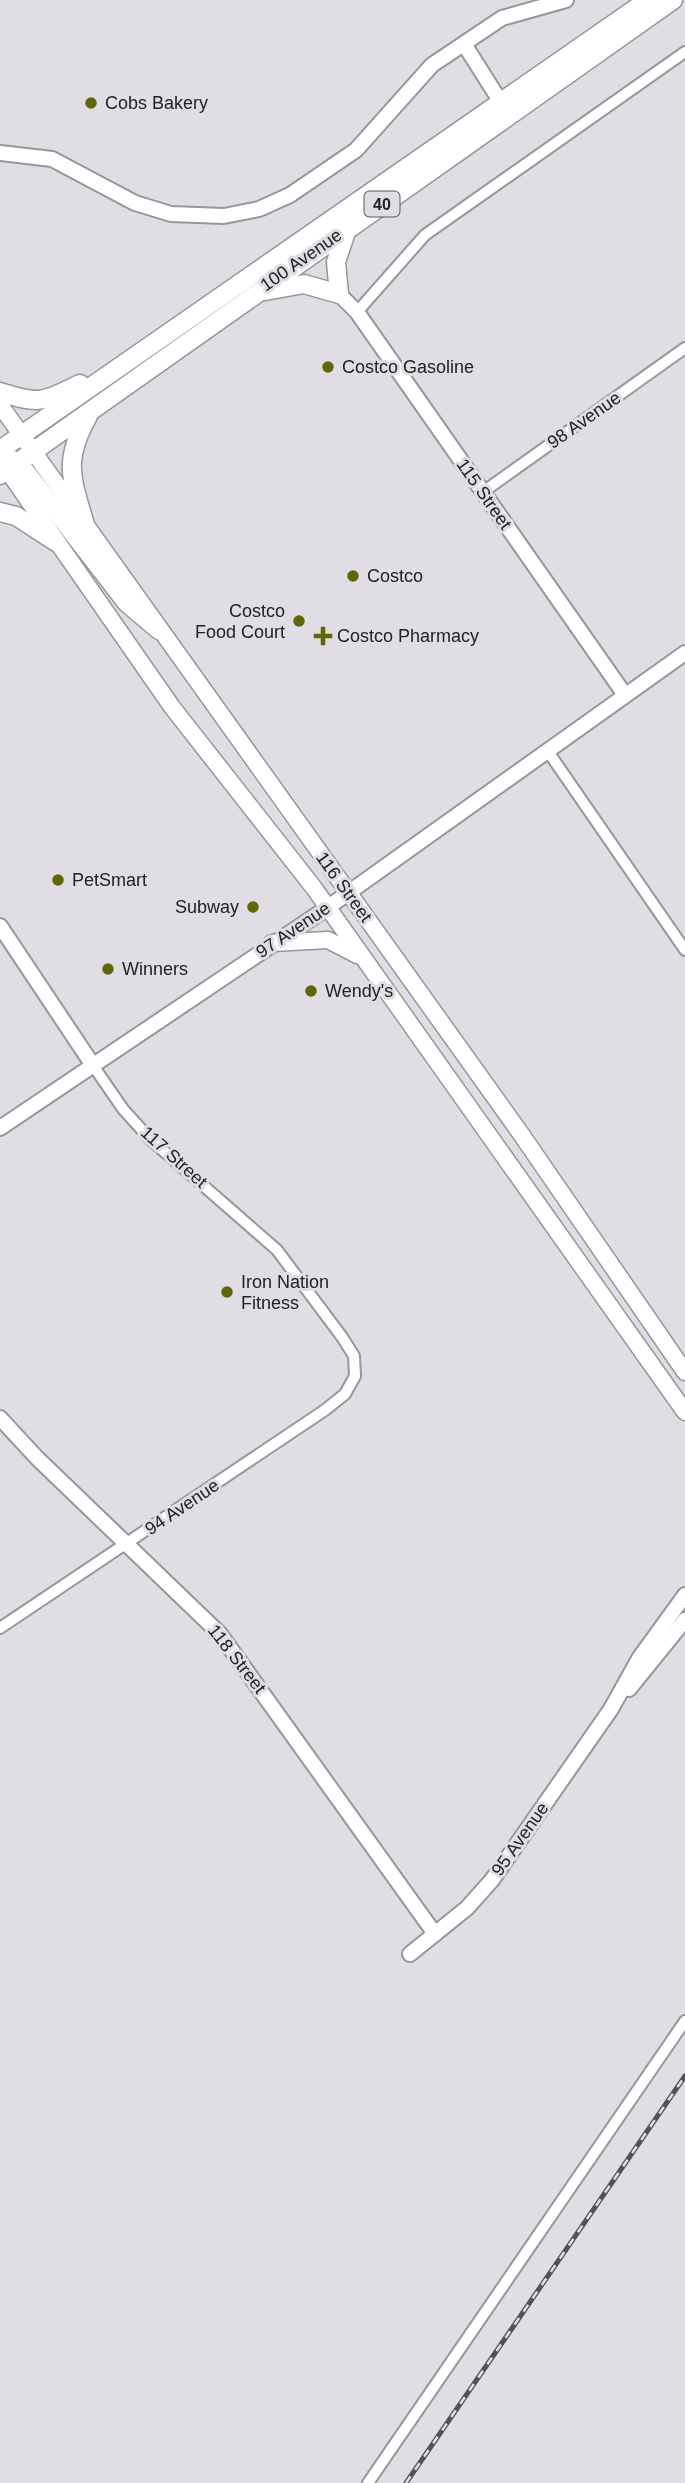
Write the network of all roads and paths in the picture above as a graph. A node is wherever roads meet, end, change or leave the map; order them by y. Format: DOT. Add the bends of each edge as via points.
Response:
graph roads {
  1 [pos="566,0"];
  2 [pos="648,0"];
  3 [pos="673,0"];
  4 [pos="464,44"];
  5 [pos="685,52"];
  6 [pos="502,104"];
  7 [pos="0,153"];
  8 [pos="347,229"];
  9 [pos="255,293"];
  10 [pos="339,294"];
  11 [pos="357,312"];
  12 [pos="685,348"];
  13 [pos="128,361"];
  14 [pos="0,393"];
  15 [pos="0,405"];
  16 [pos="92,410"];
  17 [pos="34,451"];
  18 [pos="6,454"];
  19 [pos="483,492"];
  20 [pos="0,512"];
  21 [pos="86,527"];
  22 [pos="56,542"];
  23 [pos="159,630"];
  24 [pos="685,653"];
  25 [pos="625,695"];
  26 [pos="547,750"];
  27 [pos="348,892"];
  28 [pos="327,908"];
  29 [pos="0,926"];
  30 [pos="272,943"];
  31 [pos="685,950"];
  32 [pos="362,958"];
  33 [pos="92,1064"];
  34 [pos="0,1128"];
  35 [pos="685,1372"];
  36 [pos="355,1376"];
  37 [pos="685,1412"];
  38 [pos="0,1418"];
  39 [pos="129,1544"];
  40 [pos="685,1595"];
  41 [pos="685,1620"];
  42 [pos="0,1628"];
  43 [pos="611,1709"];
  44 [pos="435,1934"];
  45 [pos="410,1954"];
  46 [pos="685,2021"];
  47 [pos="368,2483"];
  1 -- 4 [label="street" via="502,18"];
  2 -- 6 [label="main road, 100 Avenue / 40"];
  3 -- 8 [label="main road, 100 Avenue / 40"];
  4 -- 6 [label="street"];
  4 -- 7 [label="street" via="416,80 356,150 290,195 258,209 225,216 171,214 135,203 52,159"];
  5 -- 11 [label="street" via="425,235"];
  6 -- 13 [label="main road, 100 Avenue / 40"];
  8 -- 9 [label="main road, 100 Avenue / 40"];
  8 -- 10 [label="main road" via="336,262"];
  9 -- 10 [label="main road" via="304,284"];
  9 -- 16 [label="main road, 100 Avenue / 40"];
  10 -- 11 [label="street, 115 Street"];
  11 -- 19 [label="street, 115 Street"];
  12 -- 19 [label="street, 98 Avenue"];
  13 -- 14 [label="main road" via="40,402"];
  13 -- 18 [label="main road, 100 Avenue / 40"];
  15 -- 18 [label="main road, 116 Street"];
  16 -- 17 [label="main road, 100 Avenue / 40"];
  16 -- 21 [label="main road" via="76,438 71,465"];
  17 -- 18 [label="main road"];
  17 -- 21 [label="main road, 116 Street"];
  18 -- 22 [label="main road, 116 Street"];
  18 -- 23 [label="main road" via="127,603"];
  19 -- 25 [label="street, 115 Street"];
  20 -- 22 [label="main road" via="16,516"];
  21 -- 23 [label="main road, 116 Street"];
  22 -- 28 [label="main road, 116 Street" via="172,707"];
  23 -- 27 [label="main road, 116 Street"];
  24 -- 25 [label="street, 97 Avenue"];
  25 -- 26 [label="street, 97 Avenue"];
  26 -- 27 [label="street, 97 Avenue"];
  26 -- 31 [label="street"];
  27 -- 28 [label="street, 97 Avenue"];
  27 -- 35 [label="main road, 116 Street"];
  28 -- 30 [label="street, 97 Avenue"];
  28 -- 32 [label="main road, 116 Street"];
  29 -- 33 [label="street, 117 Street"];
  30 -- 32 [label="main road" via="328,940"];
  30 -- 33 [label="street, 97 Avenue"];
  32 -- 37 [label="main road, 116 Street"];
  33 -- 34 [label="street, 97 Avenue"];
  33 -- 36 [label="street, 117 Street" via="123,1110 151,1140 277,1250 354,1356"];
  36 -- 39 [label="street, 94 Avenue" via="345,1394 325,1409"];
  38 -- 39 [label="street, 118 Street"];
  39 -- 42 [label="street, 94 Avenue"];
  39 -- 44 [label="street, 118 Street" via="220,1634"];
  40 -- 43 [label="street, 95 Avenue" via="640,1657"];
  41 -- 43 [label="street, 95 Avenue"];
  43 -- 44 [label="street, 95 Avenue" via="492,1880"];
  44 -- 45 [label="street, 95 Avenue"];
  46 -- 47 [label="street"];
}
